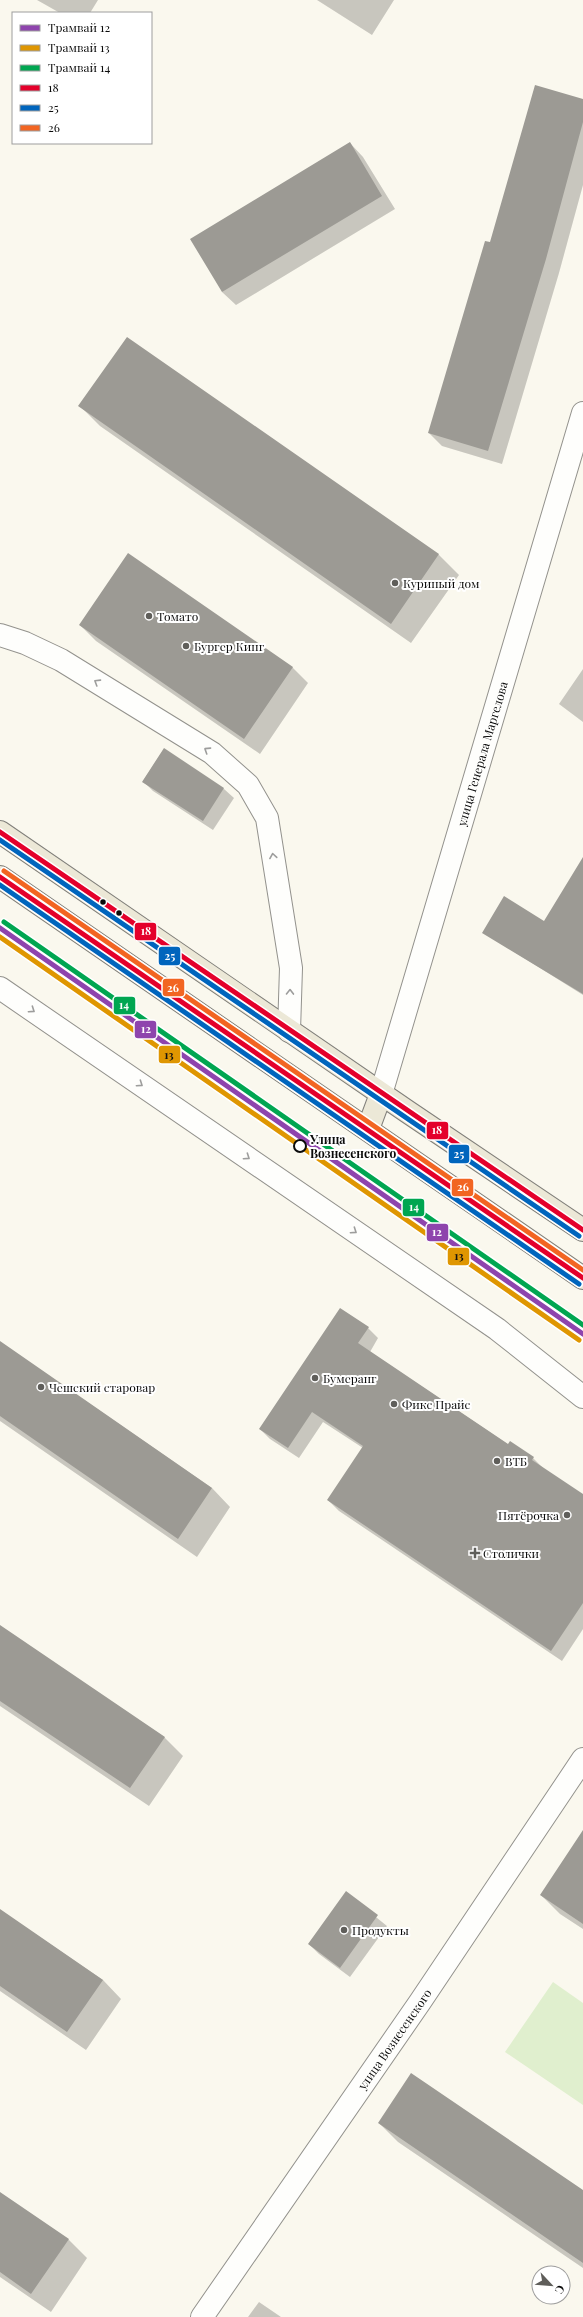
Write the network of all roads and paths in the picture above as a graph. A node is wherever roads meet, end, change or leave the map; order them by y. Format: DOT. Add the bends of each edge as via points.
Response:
graph roads {
  1 [pos="583,413"];
  2 [pos="0,636"];
  3 [pos="0,832"];
  4 [pos="0,877"];
  5 [pos="0,988"];
  6 [pos="289,1031"];
  7 [pos="381,1094"];
  8 [pos="368,1129"];
  9 [pos="583,1230"];
  10 [pos="583,1278"];
  11 [pos="583,1397"];
  12 [pos="583,1759"];
  13 [pos="202,2317"];
  1 -- 7 [label="street, улица Генерала Маргелова"];
  6 -- 2 [label="street, one-way" via="291,968 267,818 248,785 212,753 61,660 25,643"];
  3 -- 6 [label="main road"];
  4 -- 8 [label="main road"];
  5 -- 11 [label="street, one-way" via="497,1329"];
  6 -- 7 [label="main road"];
  7 -- 8 [label="main road"];
  7 -- 9 [label="main road"];
  8 -- 10 [label="main road"];
  12 -- 13 [label="street, улица Вознесенского" via="420,2002"];
}
